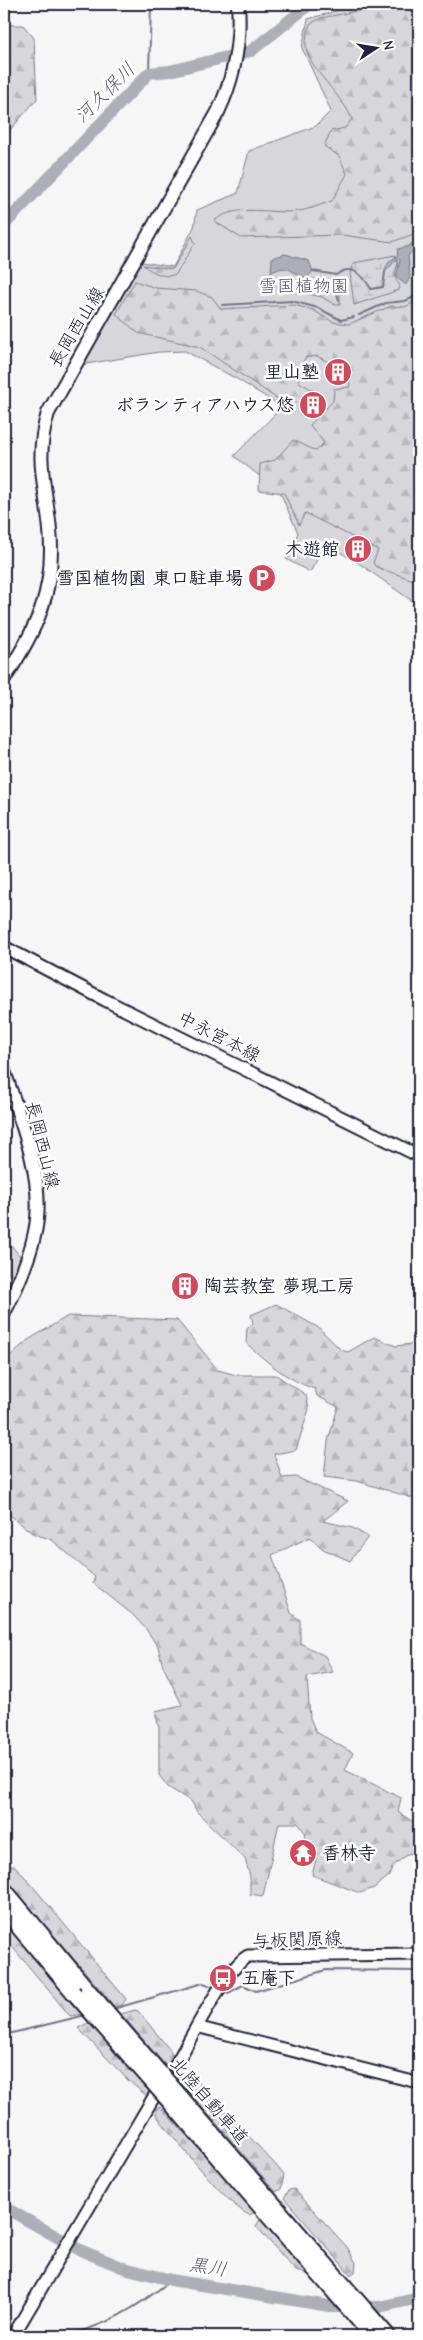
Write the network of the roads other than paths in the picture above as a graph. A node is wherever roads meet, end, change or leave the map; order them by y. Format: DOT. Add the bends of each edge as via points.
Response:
graph roads {
  1 [pos="238,4"];
  2 [pos="4,679"];
  3 [pos="4,947"];
  4 [pos="4,1071"];
  5 [pos="419,1156"];
  6 [pos="4,1313"];
  7 [pos="4,1889"];
  8 [pos="4,1910"];
  9 [pos="419,1954"];
  10 [pos="198,2027"];
  11 [pos="175,2066"];
  12 [pos="419,2083"];
  13 [pos="155,2095"];
  14 [pos="177,2102"];
  15 [pos="4,2329"];
  16 [pos="12,2336"];
  17 [pos="372,2336"];
  18 [pos="388,2336"];
  1 -- 2 [label="main road, 長岡西山線" via="235,63 218,112 48,414 40,447 52,557 47,597 32,632"];
  3 -- 5 [label="main road, 中永宮本線"];
  4 -- 6 [label="main road, 長岡西山線" via="30,1156 38,1205 35,1232"];
  7 -- 14 [label="highway, 北陸自動車道, bridge"];
  8 -- 14 [label="highway, 北陸自動車道, bridge" via="73,1992"];
  9 -- 10 [label="main road, 与板関原線" via="248,1956 237,1964 220,1987"];
  10 -- 11 [label="main road, 与板関原線"];
  10 -- 12 [label="street"];
  13 -- 16 [label="main road"];
  14 -- 17 [label="highway, 北陸自動車道"];
  14 -- 18 [label="highway, 北陸自動車道"];
  15 -- 16 [label="main road"];
}
